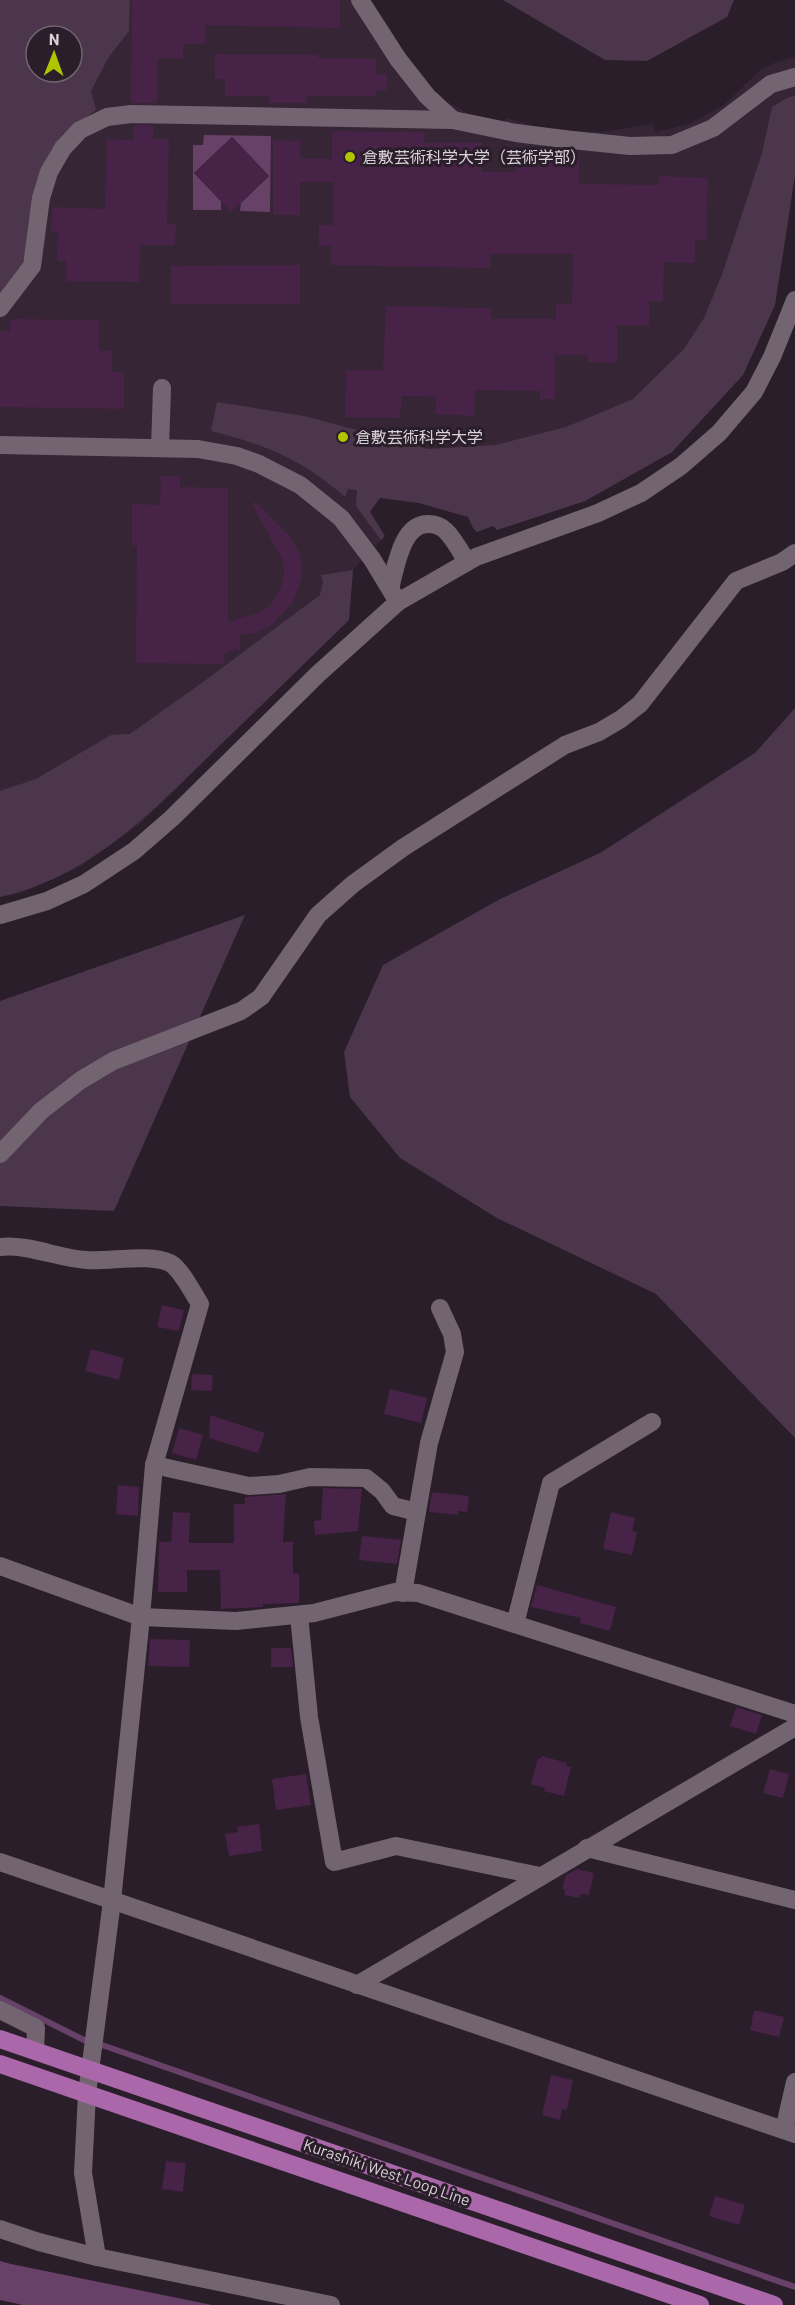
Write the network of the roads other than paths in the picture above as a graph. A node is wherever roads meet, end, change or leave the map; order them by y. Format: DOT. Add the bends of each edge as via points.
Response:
graph roads {
  1 [pos="360,0"];
  2 [pos="795,77"];
  3 [pos="453,120"];
  4 [pos="795,300"];
  5 [pos="0,308"];
  6 [pos="162,388"];
  7 [pos="0,445"];
  8 [pos="160,448"];
  9 [pos="795,553"];
  10 [pos="467,562"];
  11 [pos="394,595"];
  12 [pos="0,915"];
  13 [pos="0,1154"];
  14 [pos="0,1247"];
  15 [pos="440,1308"];
  16 [pos="652,1422"];
  17 [pos="154,1465"];
  18 [pos="417,1512"];
  19 [pos="0,1566"];
  20 [pos="403,1593"];
  21 [pos="299,1615"];
  22 [pos="141,1617"];
  23 [pos="515,1624"];
  24 [pos="795,1714"];
  25 [pos="795,1728"];
  26 [pos="587,1848"];
  27 [pos="0,1862"];
  28 [pos="540,1876"];
  29 [pos="795,1900"];
  30 [pos="112,1901"];
  31 [pos="357,1985"];
  32 [pos="0,2010"];
  33 [pos="0,2039"];
  34 [pos="35,2051"];
  35 [pos="0,2064"];
  36 [pos="89,2068"];
  37 [pos="795,2082"];
  38 [pos="87,2094"];
  39 [pos="790,2132"];
  40 [pos="0,2229"];
  41 [pos="98,2257"];
  42 [pos="331,2305"];
  43 [pos="700,2305"];
  44 [pos="774,2305"];
  1 -- 3 [label="street" via="398,59 427,96"];
  2 -- 3 [label="street" via="771,84 713,128 672,145 572,141"];
  3 -- 5 [label="street" via="131,114 107,117 80,130 49,172 41,198 32,266"];
  4 -- 10 [label="street" via="754,392 719,433 681,466 641,493 598,513"];
  6 -- 8 [label="street"];
  7 -- 8 [label="street"];
  8 -- 11 [label="street" via="237,456 300,485 341,518"];
  9 -- 13 [label="street" via="736,581 640,704 621,719 565,745 404,847 354,884 318,915 261,997 241,1011 113,1061 81,1080 40,1112"];
  10 -- 11 [label="street"];
  10 -- 11 [label="street" via="445,530 435,524 420,524 408,534 402,548"];
  11 -- 12 [label="street" via="172,818 134,851 84,884"];
  14 -- 17 [label="street" via="18,1246 88,1261 146,1259 170,1263 185,1279 200,1304"];
  15 -- 18 [label="street" via="455,1352 429,1443"];
  16 -- 23 [label="street" via="551,1483"];
  17 -- 18 [label="street" via="249,1486 310,1477 366,1478 393,1506"];
  17 -- 22 [label="street"];
  18 -- 20 [label="street"];
  19 -- 22 [label="street"];
  20 -- 21 [label="street"];
  20 -- 23 [label="street" via="418,1593"];
  21 -- 22 [label="street" via="236,1621"];
  21 -- 28 [label="street" via="309,1717 334,1862 396,1845"];
  22 -- 30 [label="street"];
  23 -- 24 [label="street"];
  25 -- 26 [label="street"];
  26 -- 28 [label="street"];
  26 -- 29 [label="street"];
  27 -- 30 [label="street"];
  28 -- 31 [label="street"];
  30 -- 31 [label="street"];
  30 -- 36 [label="street"];
  31 -- 39 [label="street"];
  32 -- 34 [label="street" via="36,2028"];
  33 -- 34 [label="main road, Kurashiki West Loop Line"];
  34 -- 36 [label="main road, Kurashiki West Loop Line"];
  35 -- 38 [label="main road, Kurashiki West Loop Line"];
  36 -- 38 [label="street"];
  36 -- 44 [label="main road, Kurashiki West Loop Line"];
  37 -- 39 [label="street"];
  38 -- 41 [label="street" via="83,2173"];
  38 -- 43 [label="main road, Kurashiki West Loop Line"];
  40 -- 41 [label="street"];
  41 -- 42 [label="street"];
}
